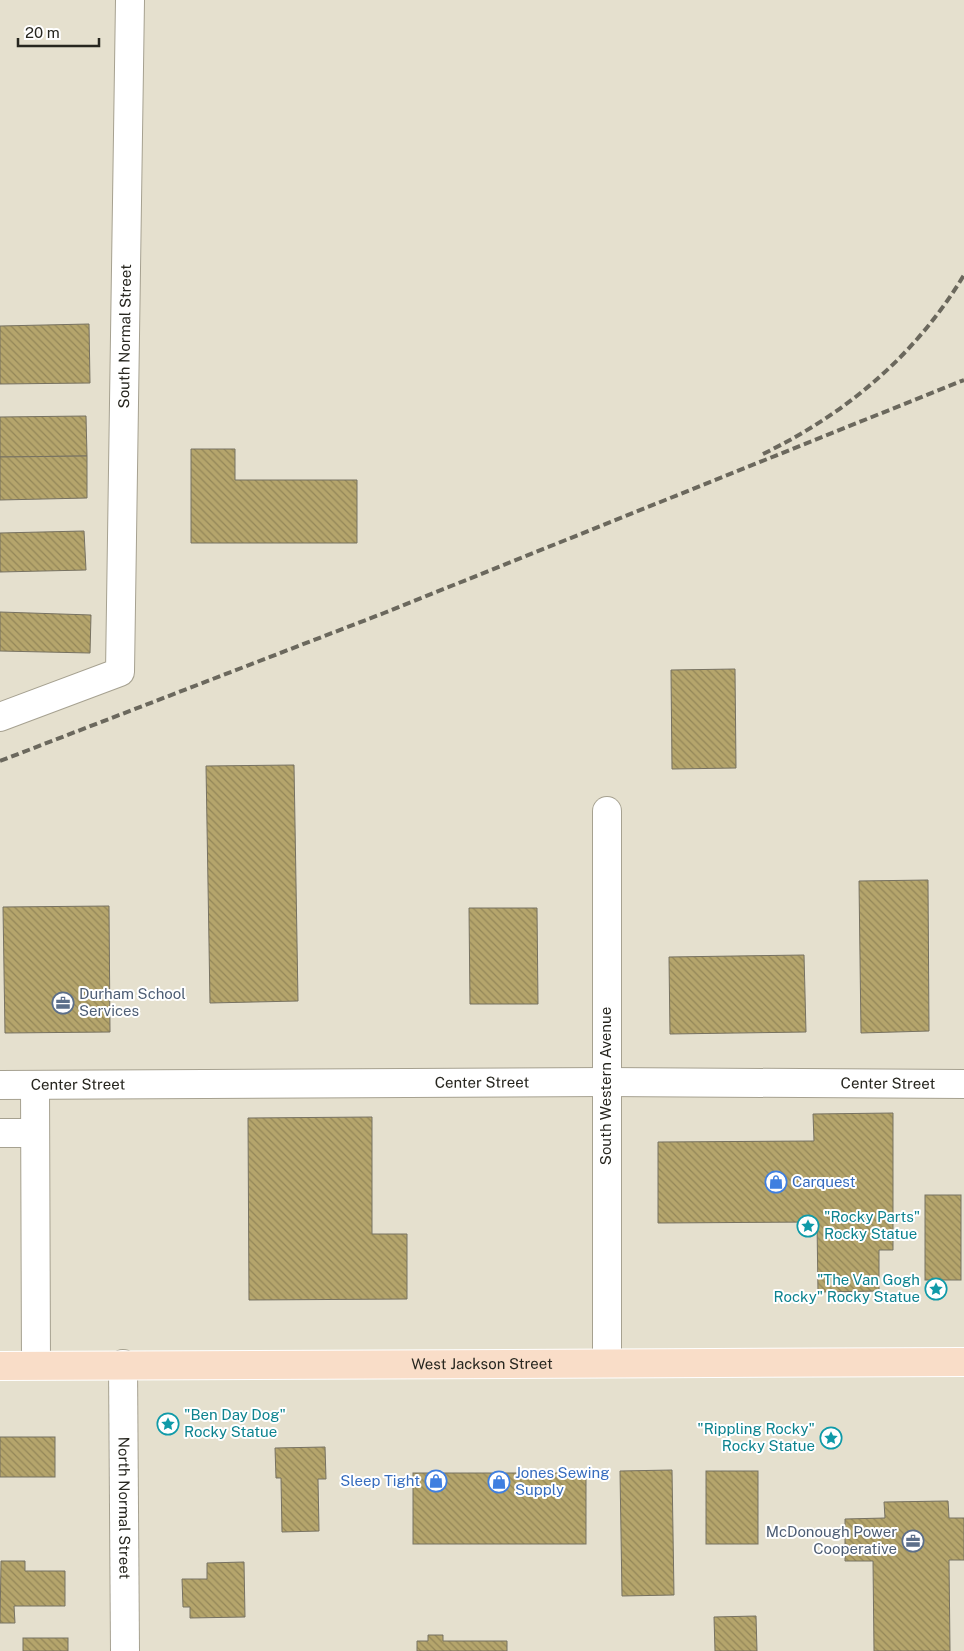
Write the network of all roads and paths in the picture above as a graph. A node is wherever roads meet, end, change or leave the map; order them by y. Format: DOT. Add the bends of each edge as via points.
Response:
graph roads {
  1 [pos="130,0"];
  2 [pos="0,717"];
  3 [pos="607,811"];
  4 [pos="606,1082"];
  5 [pos="964,1084"];
  6 [pos="0,1085"];
  7 [pos="35,1085"];
  8 [pos="0,1133"];
  9 [pos="35,1133"];
  10 [pos="607,1362"];
  11 [pos="964,1362"];
  12 [pos="123,1364"];
  13 [pos="36,1365"];
  14 [pos="0,1366"];
  15 [pos="125,1651"];
  1 -- 2 [label="street, South Normal Street" via="120,672"];
  3 -- 4 [label="street, South Western Avenue"];
  4 -- 5 [label="street, Center Street"];
  4 -- 7 [label="street, Center Street"];
  4 -- 10 [label="street, South Western Avenue"];
  6 -- 7 [label="street, Center Street"];
  7 -- 9 [label="street"];
  8 -- 9 [label="street"];
  9 -- 13 [label="street"];
  10 -- 11 [label="main road, West Jackson Street"];
  10 -- 12 [label="main road, West Jackson Street"];
  12 -- 13 [label="main road, West Jackson Street"];
  12 -- 15 [label="street, North Normal Street"];
  13 -- 14 [label="main road, West Jackson Street"];
}
